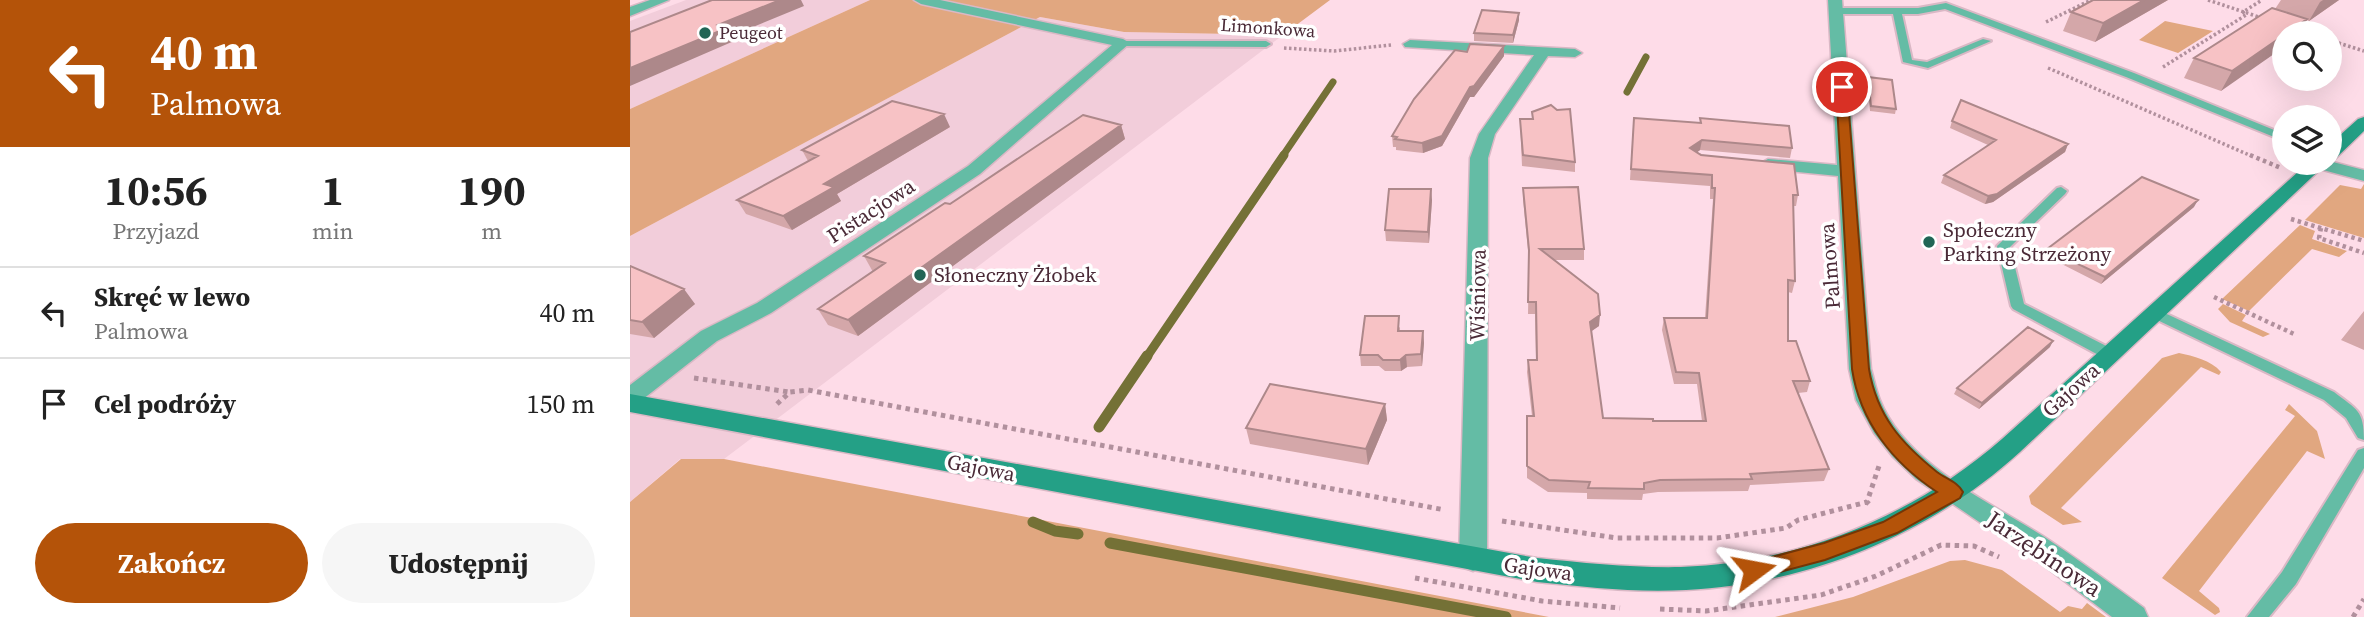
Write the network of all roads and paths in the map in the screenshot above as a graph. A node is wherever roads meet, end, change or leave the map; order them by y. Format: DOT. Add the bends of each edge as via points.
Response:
graph roads {
  1 [pos="662,0"];
  2 [pos="921,0"];
  3 [pos="2091,0"];
  4 [pos="2208,0"];
  5 [pos="2262,0"];
  6 [pos="1835,5"];
  7 [pos="630,12"];
  8 [pos="1897,12"];
  9 [pos="2243,12"];
  10 [pos="2269,20"];
  11 [pos="2035,27"];
  12 [pos="1986,41"];
  13 [pos="1123,43"];
  14 [pos="1266,44"];
  15 [pos="1410,44"];
  16 [pos="2342,44"];
  17 [pos="1544,51"];
  18 [pos="2364,51"];
  19 [pos="1575,53"];
  20 [pos="2036,62"];
  21 [pos="2161,68"];
  22 [pos="2364,122"];
  23 [pos="2272,133"];
  24 [pos="2342,143"];
  25 [pos="1753,163"];
  26 [pos="2272,164"];
  27 [pos="2342,170"];
  28 [pos="1846,172"];
  29 [pos="2305,175"];
  30 [pos="2364,176"];
  31 [pos="2061,191"];
  32 [pos="2291,219"];
  33 [pos="2320,228"];
  34 [pos="2364,241"];
  35 [pos="2364,253"];
  36 [pos="2214,297"];
  37 [pos="2156,314"];
  38 [pos="2294,334"];
  39 [pos="2111,355"];
  40 [pos="653,377"];
  41 [pos="807,390"];
  42 [pos="790,393"];
  43 [pos="630,397"];
  44 [pos="630,403"];
  45 [pos="2364,434"];
  46 [pos="2364,454"];
  47 [pos="1953,492"];
  48 [pos="1867,502"];
  49 [pos="1475,517"];
  50 [pos="1473,559"];
  51 [pos="2364,599"];
  52 [pos="2134,617"];
  53 [pos="2257,617"];
  54 [pos="2353,617"];
  1 -- 7 [label="street"];
  2 -- 13 [label="street, Limonkowa"];
  3 -- 11 [label="path"];
  4 -- 9 [label="path"];
  5 -- 9 [label="path"];
  6 -- 8 [label="lane"];
  6 -- 28 [label="street, Palmowa"];
  8 -- 12 [label="lane" via="1908,62 1928,65"];
  8 -- 23 [label="lane" via="1946,6"];
  9 -- 10 [label="path"];
  9 -- 21 [label="path" via="2246,15"];
  13 -- 14 [label="lane, Limonkowa"];
  13 -- 40 [label="street, Pistacjowa" via="974,170 764,308 709,336"];
  14 -- 15 [label="path, Limonkowa" via="1334,51"];
  15 -- 17 [label="street"];
  16 -- 18 [label="path"];
  17 -- 19 [label="street"];
  17 -- 49 [label="street, Wiśniowa" via="1487,134 1479,158"];
  20 -- 26 [label="path"];
  22 -- 24 [label="street"];
  25 -- 28 [label="street"];
  27 -- 30 [label="street"];
  28 -- 47 [label="street, Palmowa" via="1860,369 1868,405 1900,448"];
  29 -- 37 [label="street, Gajowa"];
  31 -- 39 [label="lane" via="2003,246 2018,306"];
  32 -- 33 [label="path"];
  33 -- 34 [label="path"];
  33 -- 35 [label="path" via="2319,238"];
  36 -- 38 [label="path"];
  37 -- 39 [label="street, Gajowa"];
  37 -- 45 [label="lane" via="2329,396 2352,414"];
  39 -- 47 [label="street, Gajowa"];
  40 -- 42 [label="path"];
  40 -- 43 [label="street, Pistacjowa"];
  41 -- 49 [label="path"];
  44 -- 50 [label="street, Gajowa"];
  46 -- 53 [label="lane" via="2288,578"];
  47 -- 50 [label="street, Gajowa" via="1890,527 1825,552 1730,575 1587,576"];
  47 -- 52 [label="street, Jarzębinowa" via="2045,551"];
  48 -- 49 [label="path" via="1798,520 1786,528 1717,538 1618,538"];
  49 -- 50 [label="street, Wiśniowa"];
  51 -- 54 [label="path"];
}
